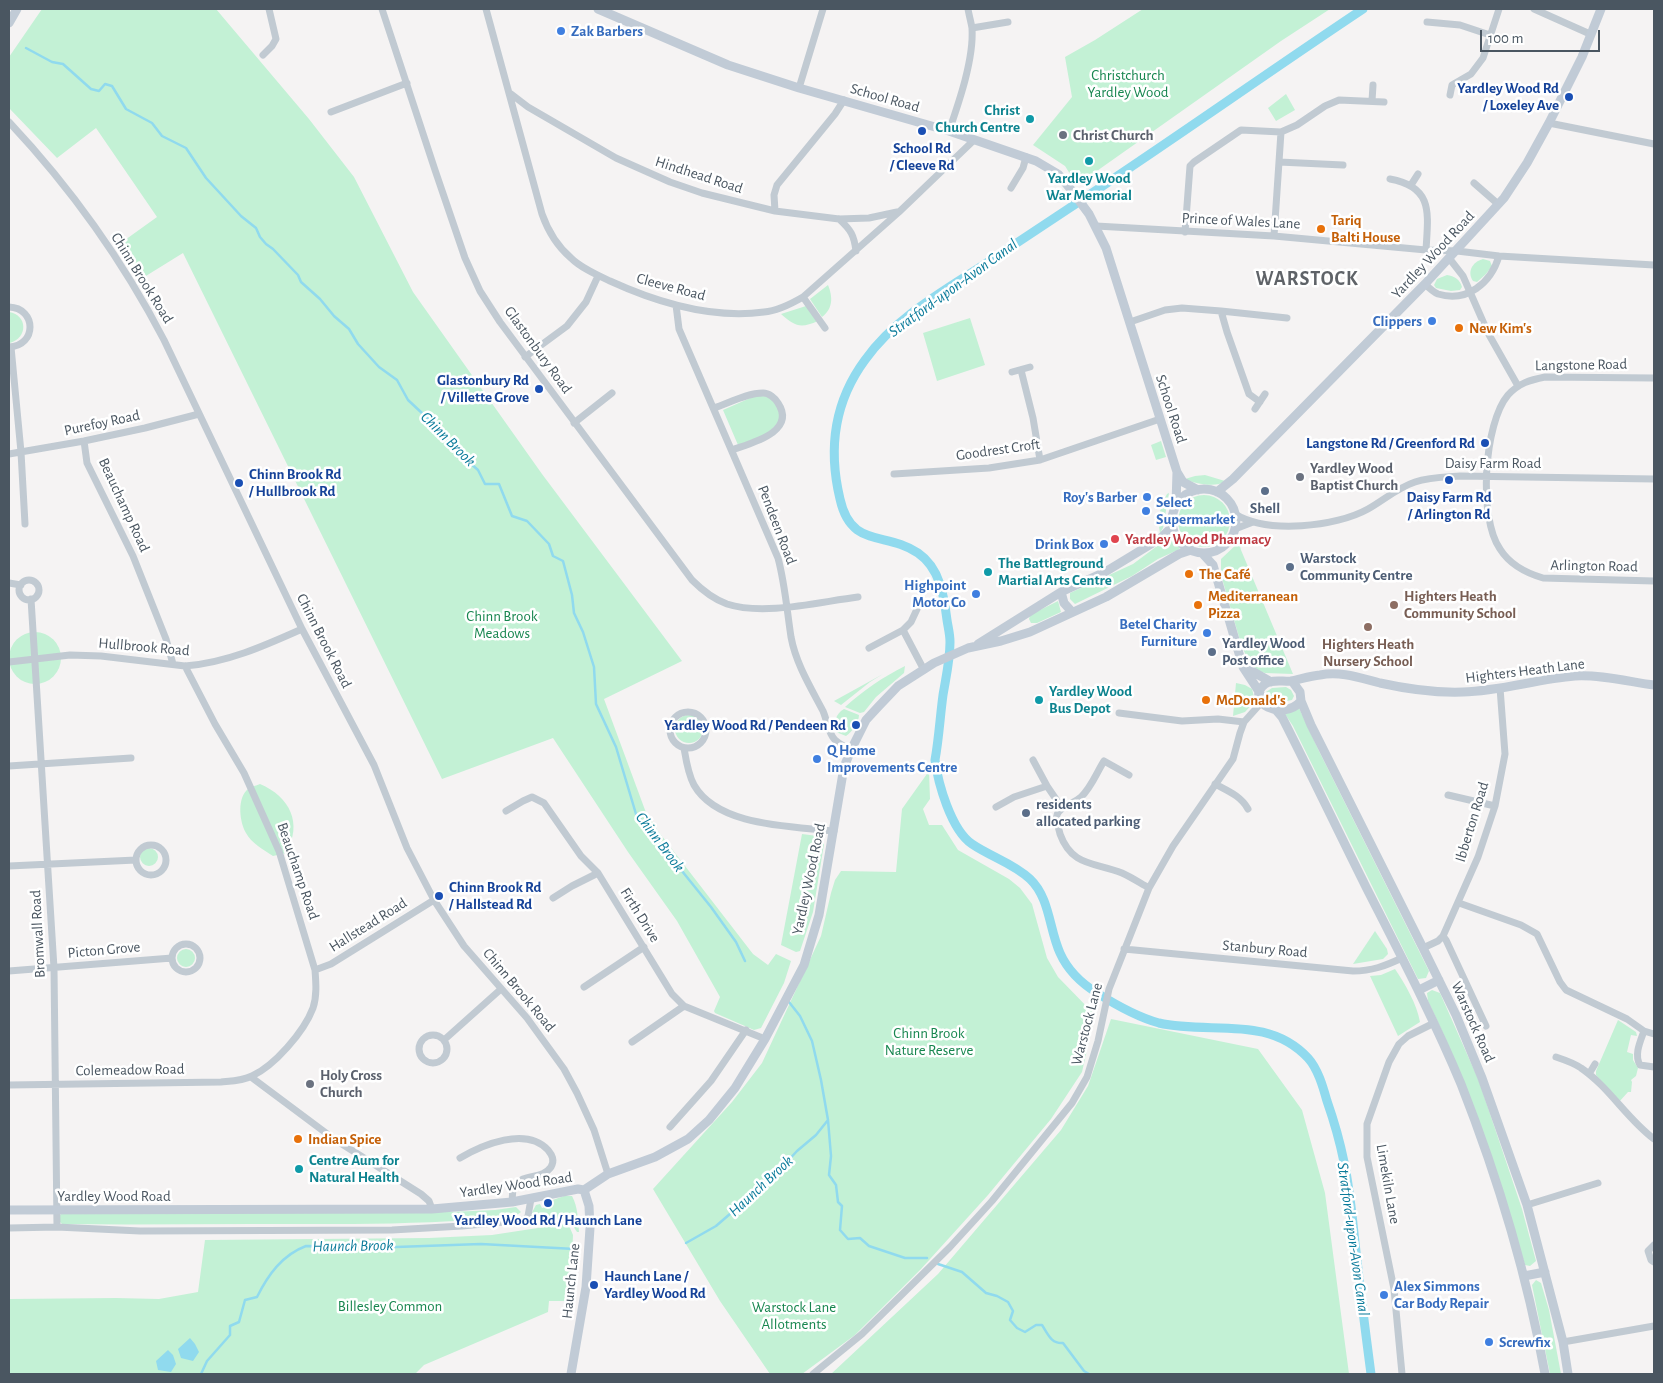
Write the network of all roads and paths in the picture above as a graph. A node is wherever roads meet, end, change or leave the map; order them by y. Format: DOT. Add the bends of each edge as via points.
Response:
graph roads {
  1 [pos="17,9"];
  2 [pos="268,9"];
  3 [pos="382,9"];
  4 [pos="486,9"];
  5 [pos="598,9"];
  6 [pos="823,9"];
  7 [pos="968,9"];
  8 [pos="1499,9"];
  9 [pos="1534,9"];
  10 [pos="1601,9"];
  11 [pos="1008,22"];
  12 [pos="1427,22"];
  13 [pos="9,23"];
  14 [pos="972,28"];
  15 [pos="1590,34"];
  16 [pos="1490,36"];
  17 [pos="263,55"];
  18 [pos="406,83"];
  19 [pos="1373,86"];
  20 [pos="799,88"];
  21 [pos="510,94"];
  22 [pos="1450,95"];
  23 [pos="844,100"];
  24 [pos="1372,101"];
  25 [pos="1384,102"];
  26 [pos="331,112"];
  27 [pos="9,122"];
  28 [pos="1549,123"];
  29 [pos="949,131"];
  30 [pos="1281,132"];
  31 [pos="973,140"];
  32 [pos="1654,144"];
  33 [pos="1026,157"];
  34 [pos="1279,162"];
  35 [pos="1342,166"];
  36 [pos="1418,174"];
  37 [pos="1390,179"];
  38 [pos="1474,183"];
  39 [pos="1411,185"];
  40 [pos="1011,188"];
  41 [pos="1498,204"];
  42 [pos="775,211"];
  43 [pos="899,212"];
  44 [pos="839,219"];
  45 [pos="1096,226"];
  46 [pos="1185,232"];
  47 [pos="1274,236"];
  48 [pos="1426,250"];
  49 [pos="856,251"];
  50 [pos="1457,251"];
  51 [pos="1499,256"];
  52 [pos="1449,258"];
  53 [pos="1654,264"];
  54 [pos="598,276"];
  55 [pos="1425,284"];
  56 [pos="1471,292"];
  57 [pos="803,297"];
  58 [pos="676,305"];
  59 [pos="9,307"];
  60 [pos="1221,311"];
  61 [pos="1288,318"];
  62 [pos="1130,322"];
  63 [pos="825,328"];
  64 [pos="10,347"];
  65 [pos="525,357"];
  66 [pos="1030,367"];
  67 [pos="1020,370"];
  68 [pos="1012,372"];
  69 [pos="1654,378"];
  70 [pos="1518,386"];
  71 [pos="612,393"];
  72 [pos="1265,394"];
  73 [pos="1260,402"];
  74 [pos="714,408"];
  75 [pos="1255,409"];
  76 [pos="199,414"];
  77 [pos="1160,419"];
  78 [pos="574,423"];
  79 [pos="84,441"];
  80 [pos="732,450"];
  81 [pos="21,452"];
  82 [pos="9,454"];
  83 [pos="1040,460"];
  84 [pos="1177,472"];
  85 [pos="894,474"];
  86 [pos="1486,476"];
  87 [pos="1654,479"];
  88 [pos="1231,482"];
  89 [pos="1198,490"];
  90 [pos="1217,492"];
  91 [pos="1230,502"];
  92 [pos="1176,504"];
  93 [pos="1235,514"];
  94 [pos="1253,522"];
  95 [pos="24,524"];
  96 [pos="1172,526"];
  97 [pos="1235,529"];
  98 [pos="1191,550"];
  99 [pos="1217,550"];
  100 [pos="1202,553"];
  101 [pos="1213,564"];
  102 [pos="1654,580"];
  103 [pos="9,583"];
  104 [pos="21,585"];
  105 [pos="1061,592"];
  106 [pos="858,597"];
  107 [pos="31,599"];
  108 [pos="788,606"];
  109 [pos="918,606"];
  110 [pos="1072,612"];
  111 [pos="1023,616"];
  112 [pos="302,629"];
  113 [pos="904,630"];
  114 [pos="1030,632"];
  115 [pos="869,648"];
  116 [pos="971,648"];
  117 [pos="1240,657"];
  118 [pos="34,658"];
  119 [pos="9,662"];
  120 [pos="172,664"];
  121 [pos="185,666"];
  122 [pos="924,670"];
  123 [pos="1311,676"];
  124 [pos="1292,681"];
  125 [pos="1271,682"];
  126 [pos="1654,685"];
  127 [pos="1500,688"];
  128 [pos="1260,693"];
  129 [pos="1300,697"];
  130 [pos="1261,703"];
  131 [pos="1276,710"];
  132 [pos="1118,713"];
  133 [pos="1244,722"];
  134 [pos="684,748"];
  135 [pos="851,750"];
  136 [pos="131,758"];
  137 [pos="1033,760"];
  138 [pos="42,764"];
  139 [pos="9,766"];
  140 [pos="1129,775"];
  141 [pos="1215,784"];
  142 [pos="1047,786"];
  143 [pos="1448,795"];
  144 [pos="1494,806"];
  145 [pos="996,807"];
  146 [pos="1062,808"];
  147 [pos="1248,809"];
  148 [pos="506,811"];
  149 [pos="834,831"];
  150 [pos="136,860"];
  151 [pos="49,864"];
  152 [pos="9,866"];
  153 [pos="598,873"];
  154 [pos="1149,888"];
  155 [pos="553,898"];
  156 [pos="434,900"];
  157 [pos="1459,903"];
  158 [pos="1443,936"];
  159 [pos="644,948"];
  160 [pos="1423,948"];
  161 [pos="1124,949"];
  162 [pos="172,958"];
  163 [pos="1402,958"];
  164 [pos="54,968"];
  165 [pos="315,970"];
  166 [pos="9,971"];
  167 [pos="1439,980"];
  168 [pos="584,987"];
  169 [pos="501,989"];
  170 [pos="1418,990"];
  171 [pos="684,1006"];
  172 [pos="1479,1012"];
  173 [pos="1471,1016"];
  174 [pos="1434,1023"];
  175 [pos="1486,1026"];
  176 [pos="746,1030"];
  177 [pos="1644,1031"];
  178 [pos="1654,1034"];
  179 [pos="765,1039"];
  180 [pos="444,1040"];
  181 [pos="632,1042"];
  182 [pos="1556,1056"];
  183 [pos="1596,1064"];
  184 [pos="1654,1067"];
  185 [pos="1589,1074"];
  186 [pos="251,1077"];
  187 [pos="9,1085"];
  188 [pos="55,1085"];
  189 [pos="670,1127"];
  190 [pos="1654,1139"];
  191 [pos="460,1158"];
  192 [pos="608,1174"];
  193 [pos="1598,1184"];
  194 [pos="584,1190"];
  195 [pos="531,1199"];
  196 [pos="512,1202"];
  197 [pos="1527,1205"];
  198 [pos="432,1209"];
  199 [pos="9,1210"];
  200 [pos="57,1210"];
  201 [pos="57,1227"];
  202 [pos="9,1228"];
  203 [pos="1654,1244"];
  204 [pos="1654,1262"];
  205 [pos="1545,1272"];
  206 [pos="1524,1276"];
  207 [pos="1654,1326"];
  208 [pos="1563,1342"];
  209 [pos="571,1374"];
  210 [pos="813,1374"];
  211 [pos="1402,1374"];
  212 [pos="1545,1374"];
  213 [pos="1568,1374"];
  1 -- 13 [label="street"];
  2 -- 17 [label="street" via="276,39"];
  3 -- 18 [label="street, Glastonbury Road"];
  4 -- 21 [label="street, Cleeve Road"];
  5 -- 20 [label="street, School Road" via="728,65"];
  6 -- 20 [label="street"];
  7 -- 14 [label="street"];
  8 -- 16 [label="street"];
  9 -- 15 [label="street"];
  10 -- 15 [label="street, Yardley Wood Road"];
  11 -- 14 [label="street"];
  12 -- 16 [label="street" via="1460,25"];
  14 -- 29 [label="street" via="969,60"];
  15 -- 28 [label="street, Yardley Wood Road"];
  16 -- 22 [label="street" via="1483,58 1471,74 1452,85"];
  18 -- 26 [label="street"];
  18 -- 65 [label="street, Glastonbury Road" via="465,258 480,291"];
  19 -- 24 [label="street"];
  20 -- 23 [label="street, School Road"];
  21 -- 42 [label="street, Hindhead Road" via="645,172 702,193"];
  21 -- 54 [label="street, Cleeve Road" via="546,224 571,259"];
  23 -- 29 [label="street, School Road"];
  23 -- 42 [label="street" via="777,185"];
  24 -- 25 [label="street"];
  24 -- 30 [label="street" via="1339,100"];
  27 -- 76 [label="street, Chinn Brook Road" via="64,185 143,300"];
  28 -- 32 [label="street"];
  28 -- 41 [label="street, Yardley Wood Road" via="1527,163"];
  29 -- 31 [label="street, School Road"];
  30 -- 34 [label="street"];
  30 -- 46 [label="street" via="1241,130 1190,166"];
  31 -- 33 [label="street, School Road"];
  31 -- 43 [label="street, Cleeve Road"];
  33 -- 40 [label="street"];
  33 -- 45 [label="street, School Road" via="1058,174"];
  34 -- 35 [label="street"];
  34 -- 47 [label="street"];
  36 -- 39 [label="street"];
  37 -- 39 [label="street"];
  38 -- 41 [label="street"];
  39 -- 48 [label="street" via="1425,203 1428,219"];
  41 -- 50 [label="street, Yardley Wood Road"];
  42 -- 44 [label="street, Hindhead Road"];
  43 -- 44 [label="street, Hindhead Road"];
  43 -- 49 [label="street, Cleeve Road"];
  44 -- 49 [label="street" via="850,229"];
  45 -- 46 [label="street, Prince of Wales Lane"];
  45 -- 62 [label="street, School Road"];
  46 -- 47 [label="street, Prince of Wales Lane"];
  47 -- 48 [label="street, Prince of Wales Lane"];
  48 -- 50 [label="street, Prince of Wales Lane"];
  49 -- 57 [label="street, Cleeve Road"];
  50 -- 51 [label="street, Prince of Wales Lane"];
  50 -- 52 [label="street, Yardley Wood Road"];
  51 -- 53 [label="street, Prince of Wales Lane"];
  51 -- 56 [label="street" via="1495,270"];
  52 -- 55 [label="street, Yardley Wood Road"];
  52 -- 56 [label="street"];
  54 -- 58 [label="street, Cleeve Road"];
  54 -- 65 [label="street" via="586,302 567,326"];
  55 -- 56 [label="street" via="1436,294"];
  55 -- 88 [label="street, Yardley Wood Road"];
  56 -- 70 [label="street" via="1488,333"];
  57 -- 58 [label="street, Cleeve Road" via="775,310 750,313 725,313"];
  57 -- 63 [label="street"];
  58 -- 74 [label="street, Pendeen Road" via="679,329"];
  59 -- 64 [label="street" via="24,312 30,324 28,337 17,346"];
  60 -- 61 [label="street"];
  60 -- 62 [label="street" via="1165,310"];
  60 -- 73 [label="street" via="1249,394"];
  62 -- 77 [label="street, School Road"];
  64 -- 81 [label="street"];
  65 -- 78 [label="street, Glastonbury Road"];
  66 -- 67 [label="street"];
  67 -- 68 [label="street"];
  67 -- 83 [label="street"];
  69 -- 70 [label="street, Langstone Road" via="1545,377 1528,380"];
  70 -- 86 [label="street, Langstone Road" via="1496,415"];
  71 -- 78 [label="street"];
  72 -- 73 [label="street"];
  73 -- 75 [label="street"];
  74 -- 80 [label="street, Pendeen Road"];
  74 -- 80 [label="street" via="765,393 780,405 783,415 778,430"];
  76 -- 79 [label="street, Purefoy Road"];
  76 -- 112 [label="street, Chinn Brook Road"];
  77 -- 83 [label="street, Goodrest Croft"];
  77 -- 84 [label="street, School Road"];
  78 -- 108 [label="street, Glastonbury Road" via="676,560 704,592 742,608 759,610"];
  79 -- 81 [label="street, Purefoy Road"];
  79 -- 120 [label="street, Beauchamp Road" via="87,463 133,556 166,639"];
  80 -- 108 [label="street, Pendeen Road" via="778,558"];
  81 -- 82 [label="street, Purefoy Road"];
  81 -- 95 [label="street"];
  83 -- 85 [label="street, Goodrest Croft" via="989,468"];
  84 -- 89 [label="street, School Road" via="1183,482"];
  84 -- 92 [label="street, School Road"];
  86 -- 87 [label="street, Daisy Farm Road"];
  86 -- 94 [label="street, Daisy Farm Road" via="1433,478 1416,482 1400,488 1368,510 1328,523 1278,525"];
  86 -- 102 [label="street, Arlington Road" via="1487,508 1499,548 1526,573 1543,578"];
  88 -- 90 [label="street, Yardley Wood Road"];
  88 -- 91 [label="street"];
  89 -- 90 [label="street"];
  89 -- 92 [label="street" via="1187,494"];
  90 -- 91 [label="street"];
  91 -- 93 [label="street"];
  92 -- 96 [label="street"];
  93 -- 94 [label="street, Daisy Farm Road"];
  93 -- 97 [label="street"];
  94 -- 97 [label="street, Daisy Farm Road"];
  96 -- 98 [label="street" via="1177,539"];
  96 -- 105 [label="street, Yardley Wood Road" via="1161,538 1105,572"];
  97 -- 99 [label="street" via="1228,542"];
  98 -- 100 [label="street"];
  98 -- 110 [label="street, Yardley Wood Road"];
  99 -- 100 [label="street"];
  99 -- 101 [label="street"];
  100 -- 101 [label="street"];
  101 -- 117 [label="street"];
  103 -- 104 [label="street"];
  104 -- 107 [label="street" via="22,596"];
  104 -- 107 [label="street" via="29,580 38,584 38,594"];
  105 -- 110 [label="street" via="1064,603"];
  105 -- 111 [label="street, Yardley Wood Road"];
  106 -- 108 [label="street, Glastonbury Road"];
  107 -- 118 [label="street, Bromwall Road"];
  108 -- 135 [label="street, Pendeen Road" via="792,638 806,680 835,740"];
  109 -- 113 [label="street"];
  110 -- 114 [label="street, Yardley Wood Road"];
  111 -- 114 [label="street"];
  111 -- 116 [label="street, Yardley Wood Road"];
  112 -- 121 [label="street, Hullbrook Road" via="250,652"];
  112 -- 156 [label="street, Chinn Brook Road" via="374,765 407,848"];
  113 -- 115 [label="street"];
  113 -- 122 [label="street"];
  114 -- 116 [label="street, Yardley Wood Road"];
  116 -- 122 [label="street, Yardley Wood Road"];
  117 -- 125 [label="street" via="1250,670"];
  117 -- 128 [label="street"];
  118 -- 119 [label="street, Hullbrook Road"];
  118 -- 120 [label="street, Hullbrook Road" via="101,656"];
  118 -- 138 [label="street, Bromwall Road"];
  120 -- 121 [label="street, Hullbrook Road"];
  121 -- 165 [label="street, Beauchamp Road" via="244,773 279,851"];
  122 -- 135 [label="street, Yardley Wood Road" via="898,686 866,720"];
  123 -- 124 [label="street, Highters Heath Lane"];
  123 -- 127 [label="street, Highters Heath Lane" via="1336,673 1409,689 1462,692"];
  123 -- 129 [label="street"];
  124 -- 125 [label="street"];
  124 -- 129 [label="street"];
  125 -- 128 [label="street" via="1265,684"];
  126 -- 127 [label="street, Highters Heath Lane" via="1578,675"];
  127 -- 144 [label="street, Ibberton Road" via="1505,754"];
  128 -- 130 [label="street"];
  129 -- 131 [label="street" via="1298,705"];
  129 -- 160 [label="street, Warstock Road"];
  130 -- 131 [label="street"];
  130 -- 133 [label="street, Warstock Lane"];
  131 -- 163 [label="street"];
  132 -- 133 [label="street" via="1182,721 1218,719"];
  133 -- 141 [label="street, Warstock Lane" via="1233,759"];
  134 -- 134 [label="street" via="674,742 670,725 677,715 688,711 703,719 705,738 696,746"];
  134 -- 149 [label="street" via="694,784 704,798 723,811 748,821"];
  135 -- 149 [label="street, Yardley Wood Road" via="839,790"];
  136 -- 138 [label="street"];
  137 -- 142 [label="street"];
  138 -- 139 [label="street"];
  138 -- 151 [label="street, Bromwall Road"];
  140 -- 146 [label="street" via="1104,761 1082,796"];
  141 -- 147 [label="street" via="1237,796"];
  141 -- 154 [label="street, Warstock Lane" via="1172,846"];
  142 -- 145 [label="street"];
  142 -- 146 [label="street"];
  143 -- 144 [label="street"];
  144 -- 157 [label="street, Ibberton Road"];
  146 -- 154 [label="street" via="1057,815 1057,824 1070,853"];
  148 -- 153 [label="street, Firth Drive" via="532,797 544,803 581,856"];
  149 -- 179 [label="street, Yardley Wood Road" via="819,915 804,965"];
  150 -- 150 [label="street" via="139,851 152,845 163,852 166,861 158,873 148,874 140,869"];
  150 -- 151 [label="street"];
  151 -- 152 [label="street"];
  151 -- 164 [label="street, Bromwall Road"];
  153 -- 155 [label="street"];
  153 -- 159 [label="street, Firth Drive"];
  154 -- 161 [label="street, Warstock Lane"];
  156 -- 165 [label="street, Hallstead Road" via="331,964"];
  156 -- 169 [label="street, Chinn Brook Road" via="464,946"];
  157 -- 158 [label="street, Ibberton Road"];
  157 -- 177 [label="street" via="1532,930 1566,990 1627,1019"];
  158 -- 160 [label="street"];
  158 -- 172 [label="street"];
  159 -- 168 [label="street"];
  159 -- 171 [label="street, Firth Drive" via="672,994"];
  160 -- 167 [label="street, Warstock Road"];
  161 -- 163 [label="street, Stanbury Road" via="1353,971 1381,968"];
  161 -- 210 [label="street, Warstock Lane" via="1109,989 1087,1077 1072,1103 950,1248 862,1334"];
  162 -- 162 [label="street" via="178,946 187,944 198,950 200,959 196,968 188,972 175,967"];
  162 -- 164 [label="street, Picton Grove"];
  163 -- 170 [label="street"];
  164 -- 166 [label="street, Picton Grove"];
  164 -- 188 [label="street, Bromwall Road"];
  165 -- 186 [label="street, Beauchamp Road" via="317,988 313,1008 304,1024 276,1059"];
  167 -- 170 [label="street"];
  167 -- 197 [label="street, Warstock Road" via="1482,1078"];
  169 -- 180 [label="street"];
  169 -- 192 [label="street, Chinn Brook Road" via="564,1069 594,1130"];
  170 -- 174 [label="street"];
  171 -- 176 [label="street, Firth Drive"];
  171 -- 181 [label="street"];
  172 -- 173 [label="street"];
  172 -- 175 [label="street"];
  174 -- 206 [label="street" via="1484,1147"];
  174 -- 211 [label="street, Limekiln Lane" via="1399,1044 1389,1062 1367,1124 1367,1157 1394,1289"];
  176 -- 179 [label="street, Firth Drive"];
  176 -- 189 [label="street" via="711,1081"];
  177 -- 178 [label="street"];
  177 -- 184 [label="street" via="1637,1060 1640,1065"];
  179 -- 192 [label="street, Yardley Wood Road" via="735,1088 699,1130 674,1148"];
  180 -- 180 [label="street" via="447,1048 442,1060 430,1063 422,1058 419,1049 422,1040 430,1035"];
  182 -- 185 [label="street"];
  183 -- 185 [label="street"];
  185 -- 190 [label="street"];
  186 -- 188 [label="street, Colemeadow Road" via="222,1082"];
  186 -- 198 [label="street" via="334,1139 421,1194"];
  187 -- 188 [label="street, Colemeadow Road"];
  188 -- 200 [label="street, Bromwall Road"];
  191 -- 196 [label="street" via="480,1146 514,1138 543,1145 552,1154 552,1166 535,1177 523,1179 514,1187"];
  192 -- 194 [label="street, Yardley Wood Road"];
  193 -- 197 [label="street"];
  194 -- 195 [label="street, Yardley Wood Road"];
  194 -- 209 [label="street, Haunch Lane" via="590,1228 586,1287"];
  195 -- 196 [label="street, Yardley Wood Road"];
  195 -- 201 [label="street" via="525,1220 462,1226 392,1230 140,1231"];
  196 -- 198 [label="street, Yardley Wood Road"];
  197 -- 205 [label="street, Warstock Road"];
  198 -- 200 [label="street, Yardley Wood Road"];
  199 -- 200 [label="street, Yardley Wood Road"];
  200 -- 201 [label="street, Bromwall Road"];
  201 -- 202 [label="street"];
  203 -- 204 [label="street" via="1648,1250"];
  205 -- 206 [label="street"];
  205 -- 208 [label="street, Warstock Road"];
  206 -- 212 [label="street"];
  207 -- 208 [label="street"];
  208 -- 213 [label="street, Warstock Road"];
}
